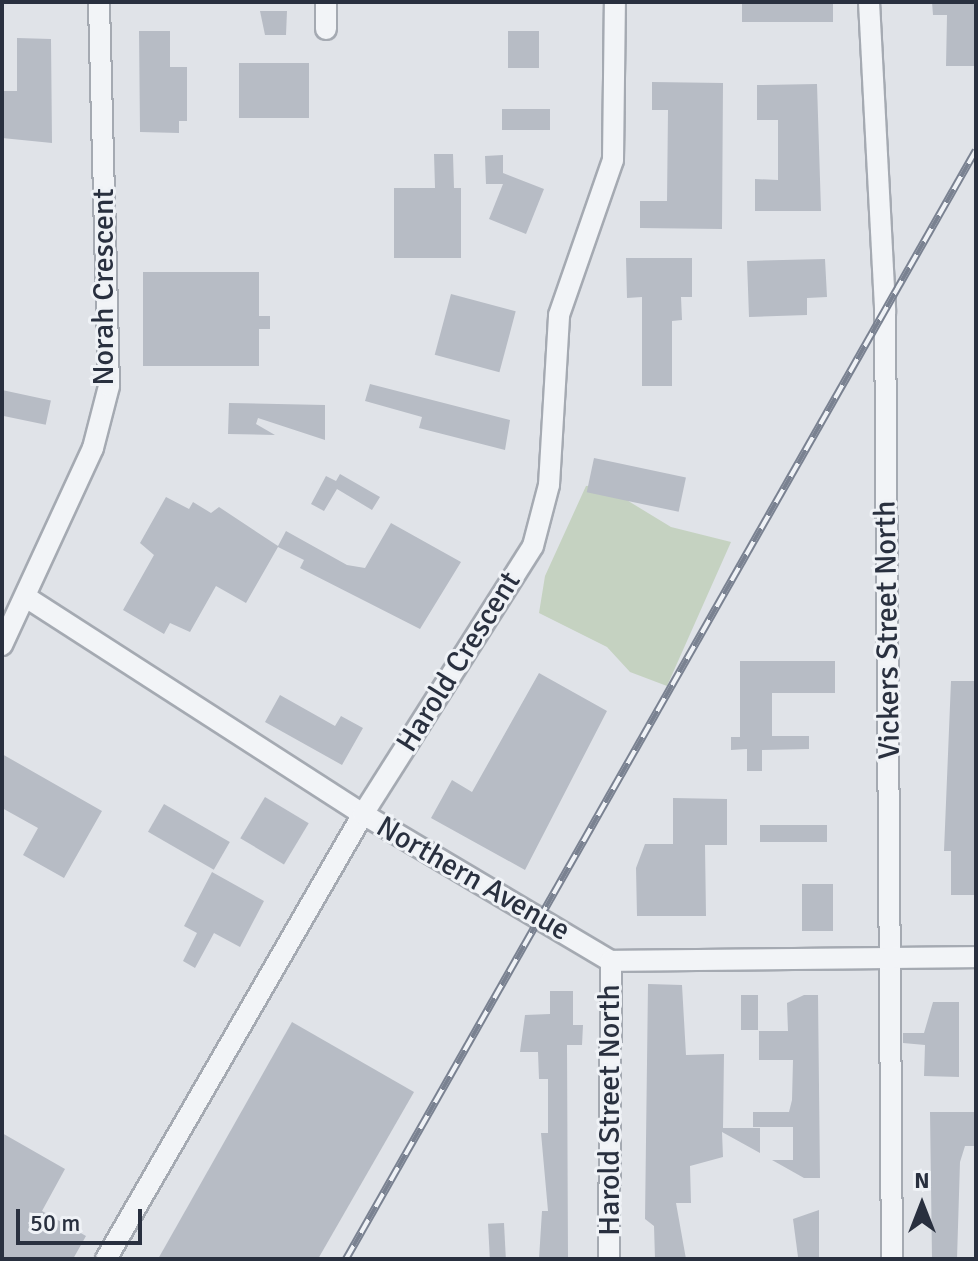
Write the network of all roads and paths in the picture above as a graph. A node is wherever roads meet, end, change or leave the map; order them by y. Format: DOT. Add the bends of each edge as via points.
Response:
graph roads {
  1 [pos="99,2"];
  2 [pos="326,2"];
  3 [pos="615,2"];
  4 [pos="869,2"];
  5 [pos="326,29"];
  6 [pos="29,599"];
  7 [pos="2,645"];
  8 [pos="363,814"];
  9 [pos="891,957"];
  10 [pos="976,957"];
  11 [pos="611,961"];
  12 [pos="106,1259"];
  13 [pos="609,1259"];
  14 [pos="892,1259"];
  1 -- 6 [label="street, Norah Crescent" via="109,386 93,448"];
  2 -- 5 [label="street"];
  3 -- 8 [label="street, Harold Crescent" via="613,160 559,315 549,485 533,546"];
  4 -- 9 [label="street, Vickers Street North" via="885,311"];
  6 -- 7 [label="street, Norah Crescent"];
  6 -- 8 [label="street, Northern Avenue"];
  8 -- 11 [label="street, Northern Avenue"];
  8 -- 12 [label="street, Harold Crescent"];
  9 -- 10 [label="street"];
  9 -- 11 [label="street"];
  9 -- 14 [label="street, Vickers Street North"];
  11 -- 13 [label="street, Harold Street North"];
}
